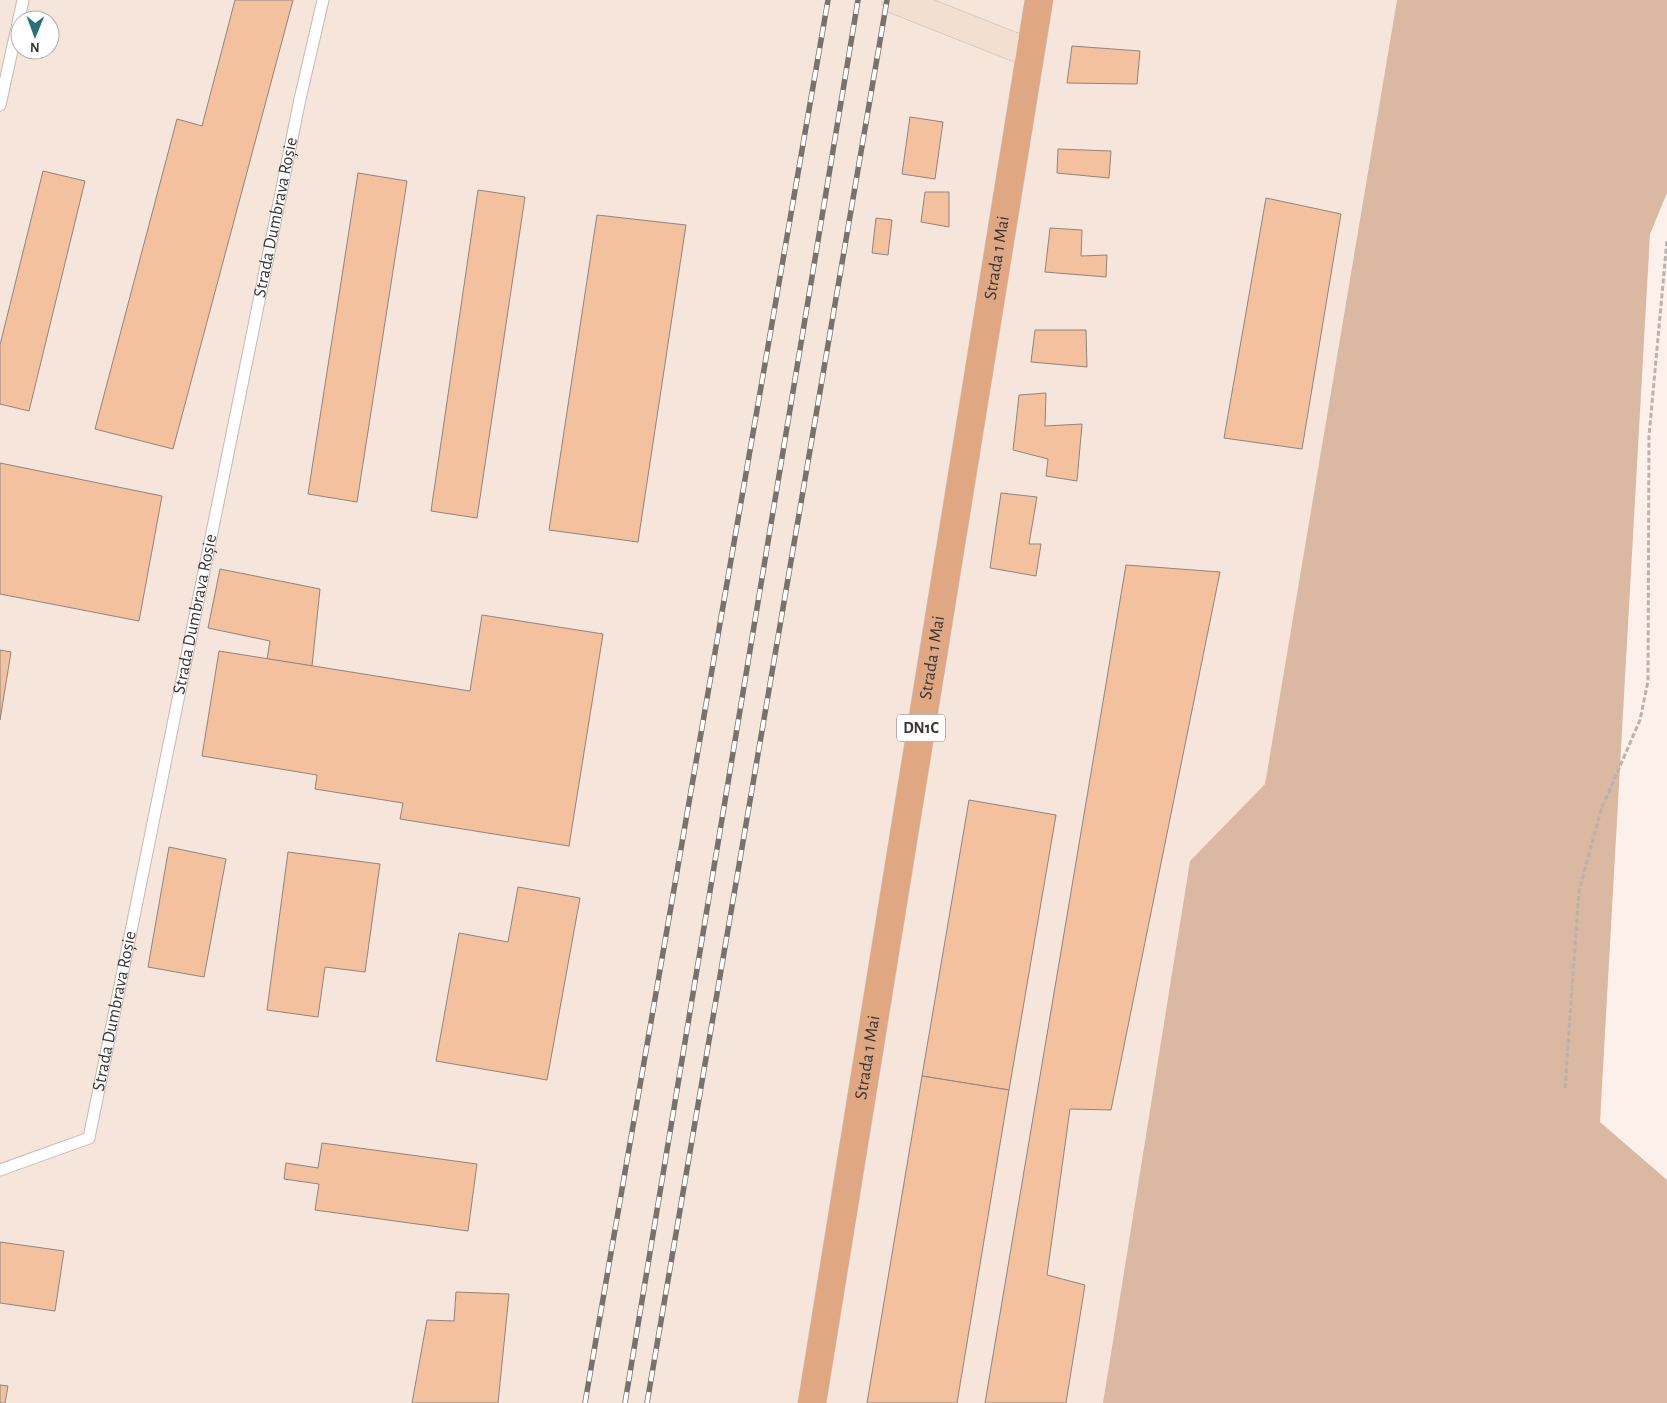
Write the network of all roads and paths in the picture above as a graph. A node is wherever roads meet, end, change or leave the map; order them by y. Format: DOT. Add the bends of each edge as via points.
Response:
graph roads {
  1 [pos="23,0"];
  2 [pos="323,0"];
  3 [pos="896,0"];
  4 [pos="1039,0"];
  5 [pos="1030,54"];
  6 [pos="0,105"];
  7 [pos="1667,240"];
  8 [pos="1565,1088"];
  9 [pos="0,1170"];
  10 [pos="812,1403"];
  1 -- 6 [label="lane"];
  2 -- 9 [label="lane, Strada Dumbrava Roșie" via="300,99 89,1138"];
  3 -- 5 [label="main road"];
  4 -- 5 [label="highway, Strada 1 Mai / DN1C"];
  5 -- 10 [label="highway, Strada 1 Mai / DN1C"];
  7 -- 8 [label="path" via="1649,436 1648,681 1640,720 1601,810 1579,891"];
}
